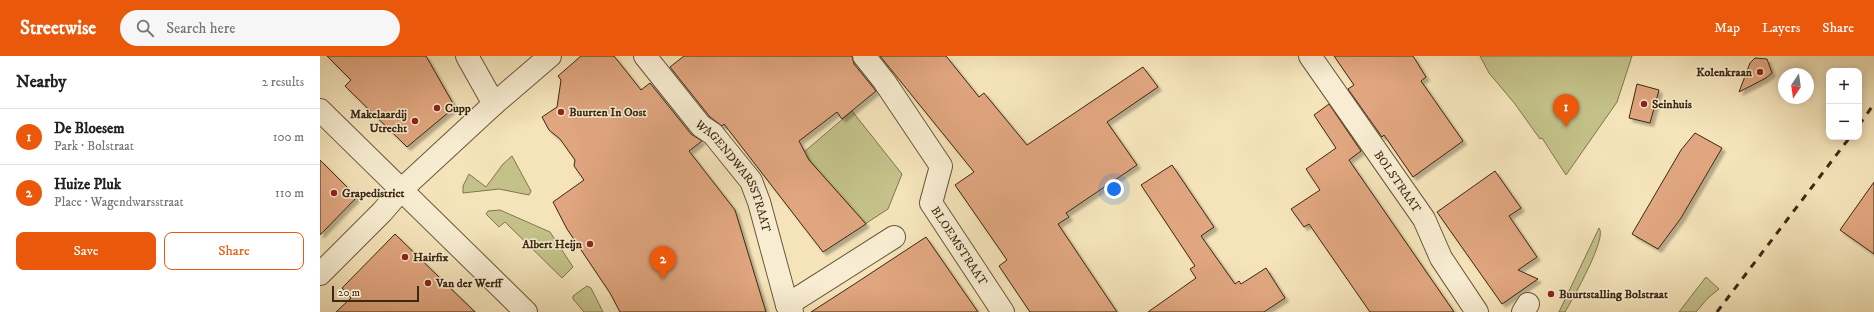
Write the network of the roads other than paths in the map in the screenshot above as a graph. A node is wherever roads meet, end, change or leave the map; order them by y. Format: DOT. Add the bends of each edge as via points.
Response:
graph roads {
  1 [pos="467,56"];
  2 [pos="550,56"];
  3 [pos="645,56"];
  4 [pos="864,56"];
  5 [pos="1310,56"];
  6 [pos="494,104"];
  7 [pos="320,110"];
  8 [pos="401,190"];
  9 [pos="894,238"];
  10 [pos="320,274"];
  11 [pos="790,308"];
  12 [pos="526,312"];
  13 [pos="1003,312"];
  14 [pos="1477,312"];
  1 -- 6 [label="street"];
  2 -- 6 [label="street"];
  3 -- 11 [label="street, WAGENDWARSSTRAAT" via="701,126 714,134 751,180"];
  4 -- 13 [label="street, BLOEMSTRAAT" via="884,81 941,166 930,203"];
  5 -- 14 [label="street, BOLSTRAAT" via="1424,219 1441,258"];
  6 -- 8 [label="street"];
  7 -- 8 [label="street"];
  8 -- 10 [label="street"];
  8 -- 12 [label="street"];
  9 -- 11 [label="street"];
}
